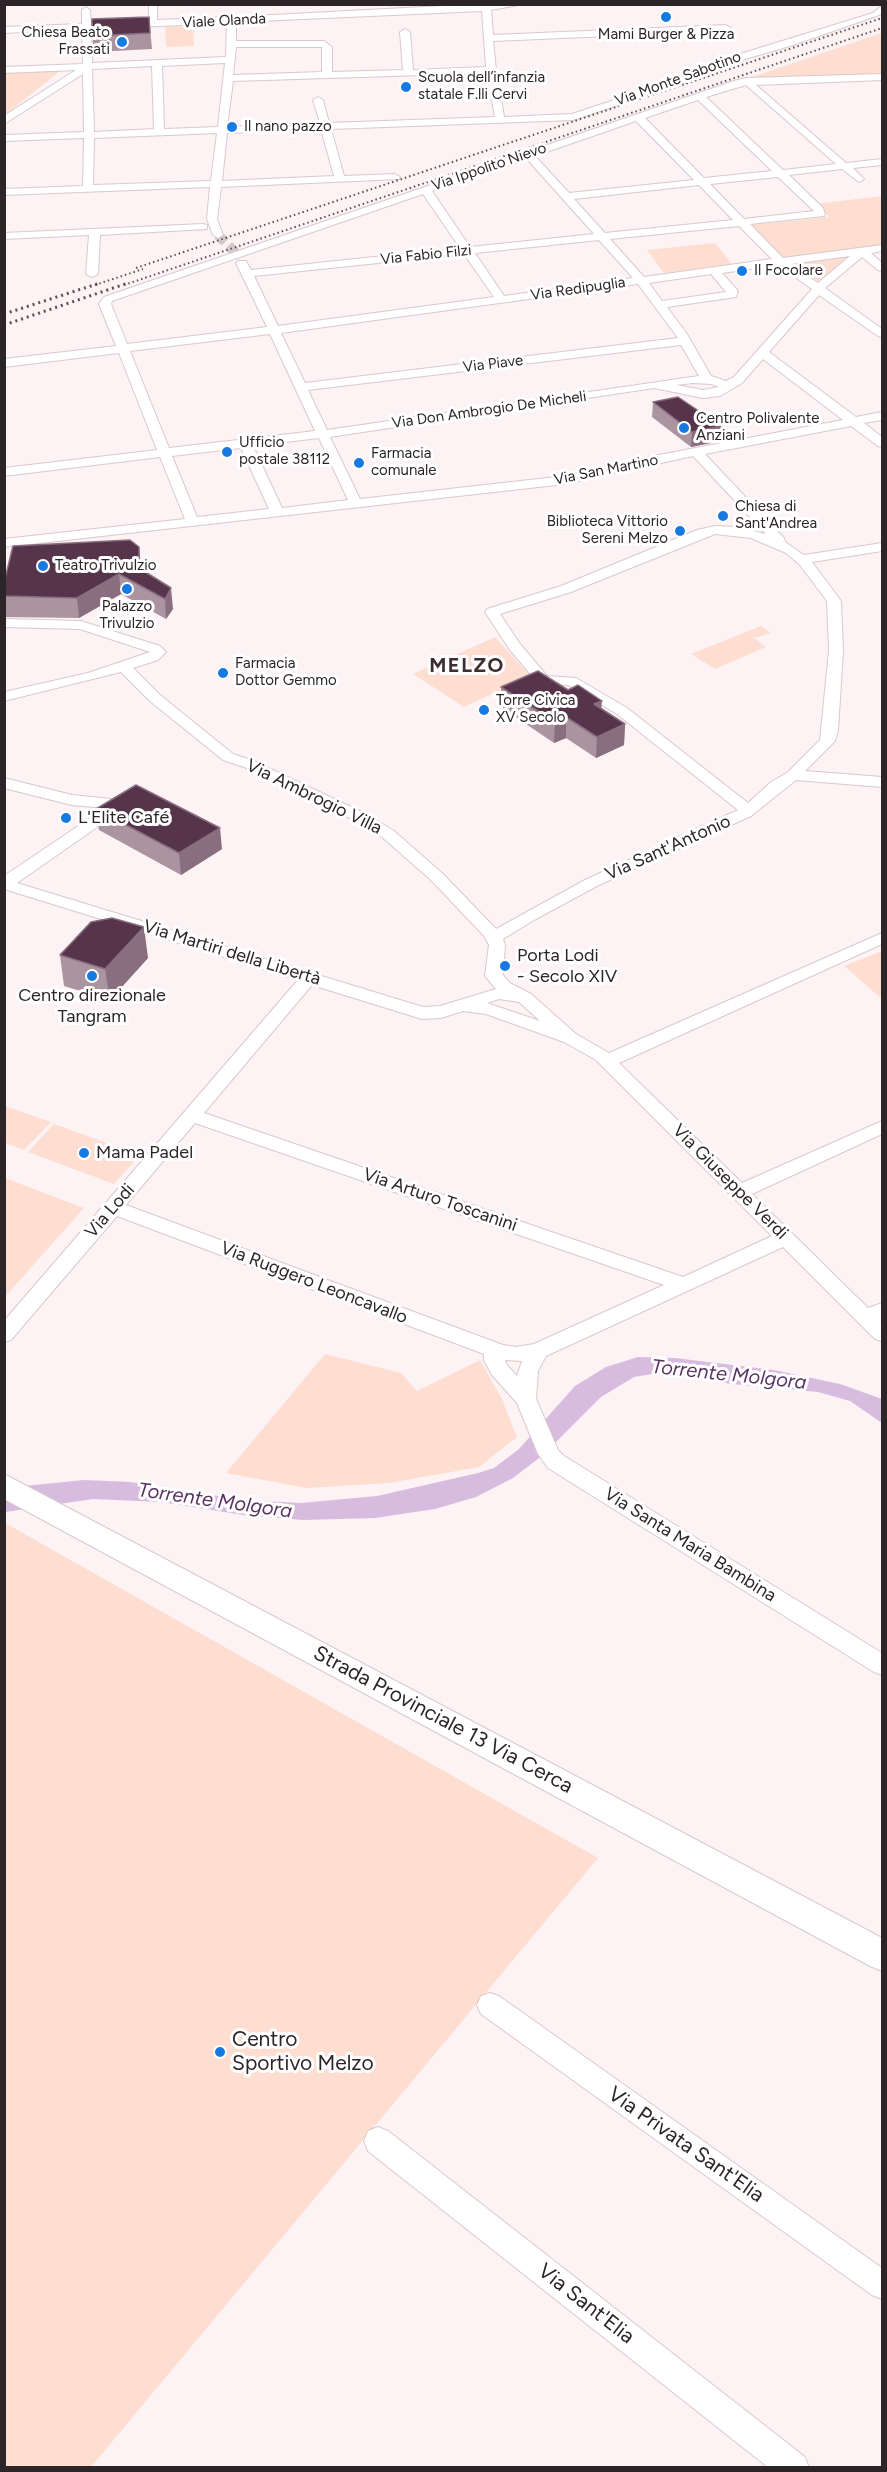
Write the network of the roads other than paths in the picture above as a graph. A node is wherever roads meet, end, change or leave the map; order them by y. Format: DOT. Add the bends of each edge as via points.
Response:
graph roads {
  1 [pos="153,4"];
  2 [pos="520,4"];
  3 [pos="482,6"];
  4 [pos="363,7"];
  5 [pos="86,10"];
  6 [pos="882,10"];
  7 [pos="231,19"];
  8 [pos="153,20"];
  9 [pos="86,25"];
  10 [pos="143,25"];
  11 [pos="4,26"];
  12 [pos="726,28"];
  13 [pos="4,30"];
  14 [pos="405,32"];
  15 [pos="488,38"];
  16 [pos="232,44"];
  17 [pos="229,60"];
  18 [pos="157,63"];
  19 [pos="88,66"];
  20 [pos="4,70"];
  21 [pos="491,70"];
  22 [pos="408,72"];
  23 [pos="327,75"];
  24 [pos="882,77"];
  25 [pos="228,78"];
  26 [pos="746,81"];
  27 [pos="700,96"];
  28 [pos="318,100"];
  29 [pos="638,117"];
  30 [pos="500,119"];
  31 [pos="4,121"];
  32 [pos="324,126"];
  33 [pos="222,130"];
  34 [pos="159,133"];
  35 [pos="89,135"];
  36 [pos="4,138"];
  37 [pos="528,154"];
  38 [pos="882,162"];
  39 [pos="844,166"];
  40 [pos="780,173"];
  41 [pos="395,177"];
  42 [pos="859,179"];
  43 [pos="340,180"];
  44 [pos="702,182"];
  45 [pos="216,183"];
  46 [pos="88,189"];
  47 [pos="424,189"];
  48 [pos="4,192"];
  49 [pos="565,197"];
  50 [pos="743,223"];
  51 [pos="203,227"];
  52 [pos="95,232"];
  53 [pos="219,235"];
  54 [pos="4,236"];
  55 [pos="602,237"];
  56 [pos="882,248"];
  57 [pos="468,251"];
  58 [pos="862,251"];
  59 [pos="238,255"];
  60 [pos="782,262"];
  61 [pos="882,268"];
  62 [pos="714,271"];
  63 [pos="250,273"];
  64 [pos="92,274"];
  65 [pos="640,280"];
  66 [pos="818,289"];
  67 [pos="501,299"];
  68 [pos="659,305"];
  69 [pos="274,330"];
  70 [pos="882,334"];
  71 [pos="685,341"];
  72 [pos="124,349"];
  73 [pos="762,352"];
  74 [pos="4,363"];
  75 [pos="706,378"];
  76 [pos="655,385"];
  77 [pos="726,386"];
  78 [pos="300,387"];
  79 [pos="882,416"];
  80 [pos="855,421"];
  81 [pos="323,434"];
  82 [pos="882,443"];
  83 [pos="245,444"];
  84 [pos="165,453"];
  85 [pos="697,453"];
  86 [pos="4,471"];
  87 [pos="355,502"];
  88 [pos="277,512"];
  89 [pos="193,523"];
  90 [pos="4,543"];
  91 [pos="882,547"];
  92 [pos="791,551"];
  93 [pos="4,623"];
  94 [pos="124,667"];
  95 [pos="4,697"];
  96 [pos="793,775"];
  97 [pos="882,782"];
  98 [pos="4,783"];
  99 [pos="748,811"];
  100 [pos="5,884"];
  101 [pos="495,937"];
  102 [pos="882,938"];
  103 [pos="309,978"];
  104 [pos="524,997"];
  105 [pos="460,1007"];
  106 [pos="505,1014"];
  107 [pos="570,1038"];
  108 [pos="607,1061"];
  109 [pos="194,1116"];
  110 [pos="882,1127"];
  111 [pos="740,1192"];
  112 [pos="113,1207"];
  113 [pos="786,1238"];
  114 [pos="686,1285"];
  115 [pos="874,1314"];
  116 [pos="882,1334"];
  117 [pos="4,1335"];
  118 [pos="494,1350"];
  119 [pos="538,1351"];
  120 [pos="528,1404"];
  121 [pos="4,1485"];
  122 [pos="882,1665"];
  123 [pos="882,1955"];
  124 [pos="490,2005"];
  125 [pos="378,2141"];
  126 [pos="882,2285"];
  127 [pos="794,2468"];
  1 -- 8 [label="street"];
  2 -- 3 [label="street, Viale Olanda"];
  3 -- 4 [label="street, Viale Olanda"];
  3 -- 7 [label="street, Viale Olanda"];
  3 -- 15 [label="street"];
  4 -- 7 [label="street, Viale Olanda"];
  5 -- 9 [label="street"];
  6 -- 30 [label="street, Via Monte Sabotino" via="787,45 712,65 706,72 573,117"];
  7 -- 8 [label="street, Viale Olanda"];
  7 -- 10 [label="street, Viale Olanda"];
  7 -- 16 [label="street"];
  8 -- 9 [label="street, Viale Olanda"];
  8 -- 10 [label="street, Viale Olanda"];
  9 -- 10 [label="street, Viale Olanda"];
  9 -- 11 [label="street, Viale Olanda"];
  9 -- 13 [label="street, Viale Olanda"];
  9 -- 19 [label="street"];
  12 -- 15 [label="street"];
  14 -- 22 [label="street"];
  15 -- 21 [label="street"];
  16 -- 17 [label="street"];
  16 -- 23 [label="street" via="324,44"];
  17 -- 18 [label="street"];
  17 -- 25 [label="street"];
  18 -- 19 [label="street"];
  18 -- 34 [label="street"];
  19 -- 20 [label="street"];
  19 -- 31 [label="street"];
  19 -- 35 [label="street"];
  21 -- 22 [label="street"];
  21 -- 30 [label="street"];
  22 -- 23 [label="street"];
  23 -- 25 [label="street"];
  24 -- 26 [label="street, Via Ippolito Nievo"];
  25 -- 33 [label="street"];
  26 -- 27 [label="street, Via Ippolito Nievo"];
  26 -- 39 [label="street"];
  27 -- 29 [label="street, Via Ippolito Nievo"];
  27 -- 40 [label="street"];
  28 -- 32 [label="street"];
  29 -- 37 [label="street, Via Ippolito Nievo"];
  29 -- 44 [label="street"];
  30 -- 32 [label="street, Via Monte Sabotino"];
  32 -- 33 [label="street, Via Monte Sabotino"];
  32 -- 43 [label="street"];
  33 -- 34 [label="street, Via Monte Sabotino"];
  33 -- 45 [label="street"];
  34 -- 35 [label="street, Via Monte Sabotino"];
  35 -- 36 [label="street, Via Monte Sabotino"];
  35 -- 46 [label="street"];
  37 -- 47 [label="street, Via Ippolito Nievo"];
  37 -- 49 [label="street"];
  38 -- 39 [label="street"];
  39 -- 40 [label="street"];
  39 -- 42 [label="street"];
  40 -- 44 [label="street"];
  40 -- 50 [label="street, Via Fabio Filzi" via="820,214"];
  41 -- 43 [label="street"];
  43 -- 45 [label="street"];
  44 -- 49 [label="street"];
  44 -- 50 [label="street"];
  45 -- 46 [label="street"];
  45 -- 53 [label="street" via="212,222"];
  46 -- 48 [label="street"];
  47 -- 57 [label="street"];
  47 -- 72 [label="street, Via Ippolito Nievo" via="110,298 105,302"];
  49 -- 55 [label="street"];
  50 -- 55 [label="street, Via Fabio Filzi"];
  50 -- 60 [label="street"];
  51 -- 52 [label="street"];
  52 -- 54 [label="street"];
  52 -- 64 [label="street"];
  55 -- 57 [label="street, Via Fabio Filzi"];
  55 -- 65 [label="street"];
  56 -- 58 [label="street, Via Redipuglia"];
  57 -- 63 [label="street, Via Fabio Filzi"];
  57 -- 67 [label="street"];
  58 -- 60 [label="street, Via Redipuglia"];
  58 -- 61 [label="street"];
  58 -- 66 [label="street"];
  59 -- 69 [label="street"];
  60 -- 62 [label="street, Via Redipuglia"];
  60 -- 66 [label="street"];
  62 -- 65 [label="street, Via Redipuglia"];
  62 -- 68 [label="street" via="732,295"];
  65 -- 67 [label="street, Via Redipuglia"];
  65 -- 68 [label="street"];
  66 -- 70 [label="street"];
  66 -- 73 [label="street"];
  67 -- 69 [label="street, Via Redipuglia"];
  68 -- 71 [label="street"];
  69 -- 72 [label="street, Via Redipuglia"];
  69 -- 78 [label="street"];
  71 -- 75 [label="street"];
  71 -- 78 [label="street, Via Piave"];
  72 -- 74 [label="street, Via Redipuglia"];
  72 -- 84 [label="street"];
  73 -- 77 [label="street" via="738,380"];
  73 -- 80 [label="street"];
  75 -- 76 [label="street, Via Don Ambrogio De Micheli"];
  75 -- 77 [label="street, Via Don Ambrogio De Micheli"];
  76 -- 77 [label="street, Via Don Ambrogio De Micheli" via="703,394 720,392"];
  76 -- 81 [label="street, Via Don Ambrogio De Micheli"];
  78 -- 81 [label="street"];
  79 -- 80 [label="street, Via San Martino"];
  80 -- 82 [label="street"];
  80 -- 85 [label="street, Via San Martino"];
  81 -- 83 [label="street, Via Don Ambrogio De Micheli"];
  81 -- 87 [label="street"];
  83 -- 84 [label="street, Via Don Ambrogio De Micheli"];
  83 -- 88 [label="street"];
  84 -- 86 [label="street, Via Don Ambrogio De Micheli"];
  84 -- 89 [label="street"];
  85 -- 87 [label="street, Via San Martino" via="557,481"];
  85 -- 92 [label="street"];
  87 -- 88 [label="street, Via San Martino"];
  88 -- 89 [label="street, Via San Martino"];
  89 -- 90 [label="street, Via San Martino"];
  91 -- 92 [label="street"];
  92 -- 96 [label="street" via="833,599 836,651 831,730 827,741"];
  92 -- 99 [label="street, Via Sant'Antonio" via="743,532 706,532 566,589 492,612 542,679 571,681 622,711"];
  93 -- 94 [label="street" via="81,625 155,649 159,654"];
  94 -- 95 [label="street"];
  94 -- 101 [label="street, Via Ambrogio Villa" via="155,698 230,758 384,831 437,877"];
  96 -- 97 [label="street"];
  96 -- 99 [label="street"];
  98 -- 100 [label="street" via="79,801 121,805"];
  99 -- 101 [label="street, Via Sant'Antonio" via="597,880"];
  100 -- 103 [label="street, Via Martiri della Libertà"];
  101 -- 104 [label="street" via="494,976 504,987"];
  102 -- 108 [label="street"];
  103 -- 105 [label="street, Via Martiri della Libertà" via="422,1012"];
  103 -- 109 [label="street, Via Lodi"];
  104 -- 105 [label="street" via="498,994"];
  104 -- 106 [label="street" via="530,1006 526,1012 516,1016"];
  104 -- 107 [label="street"];
  105 -- 106 [label="street" via="476,1006"];
  106 -- 107 [label="street"];
  107 -- 108 [label="street, Via Giuseppe Verdi"];
  108 -- 111 [label="street, Via Giuseppe Verdi"];
  109 -- 112 [label="street, Via Lodi"];
  109 -- 114 [label="street, Via Arturo Toscanini"];
  110 -- 111 [label="street"];
  111 -- 113 [label="street, Via Giuseppe Verdi"];
  112 -- 117 [label="street, Via Lodi"];
  112 -- 118 [label="street, Via Ruggero Leoncavallo"];
  113 -- 114 [label="street"];
  113 -- 115 [label="street, Via Giuseppe Verdi"];
  114 -- 119 [label="street"];
  115 -- 116 [label="street, Via Giuseppe Verdi"];
  118 -- 119 [label="street, Via Ruggero Leoncavallo" via="516,1355"];
  118 -- 120 [label="street, Via Santa Maria Bambina" via="499,1370"];
  119 -- 120 [label="street, Via Santa Maria Bambina" via="528,1371"];
  120 -- 122 [label="street, Via Santa Maria Bambina" via="549,1454 561,1466"];
  121 -- 123 [label="main road, Strada Provinciale 13 Via Cerca"];
  124 -- 126 [label="street, Via Privata Sant'Elia"];
  125 -- 127 [label="street, Via Sant'Elia"];
}
